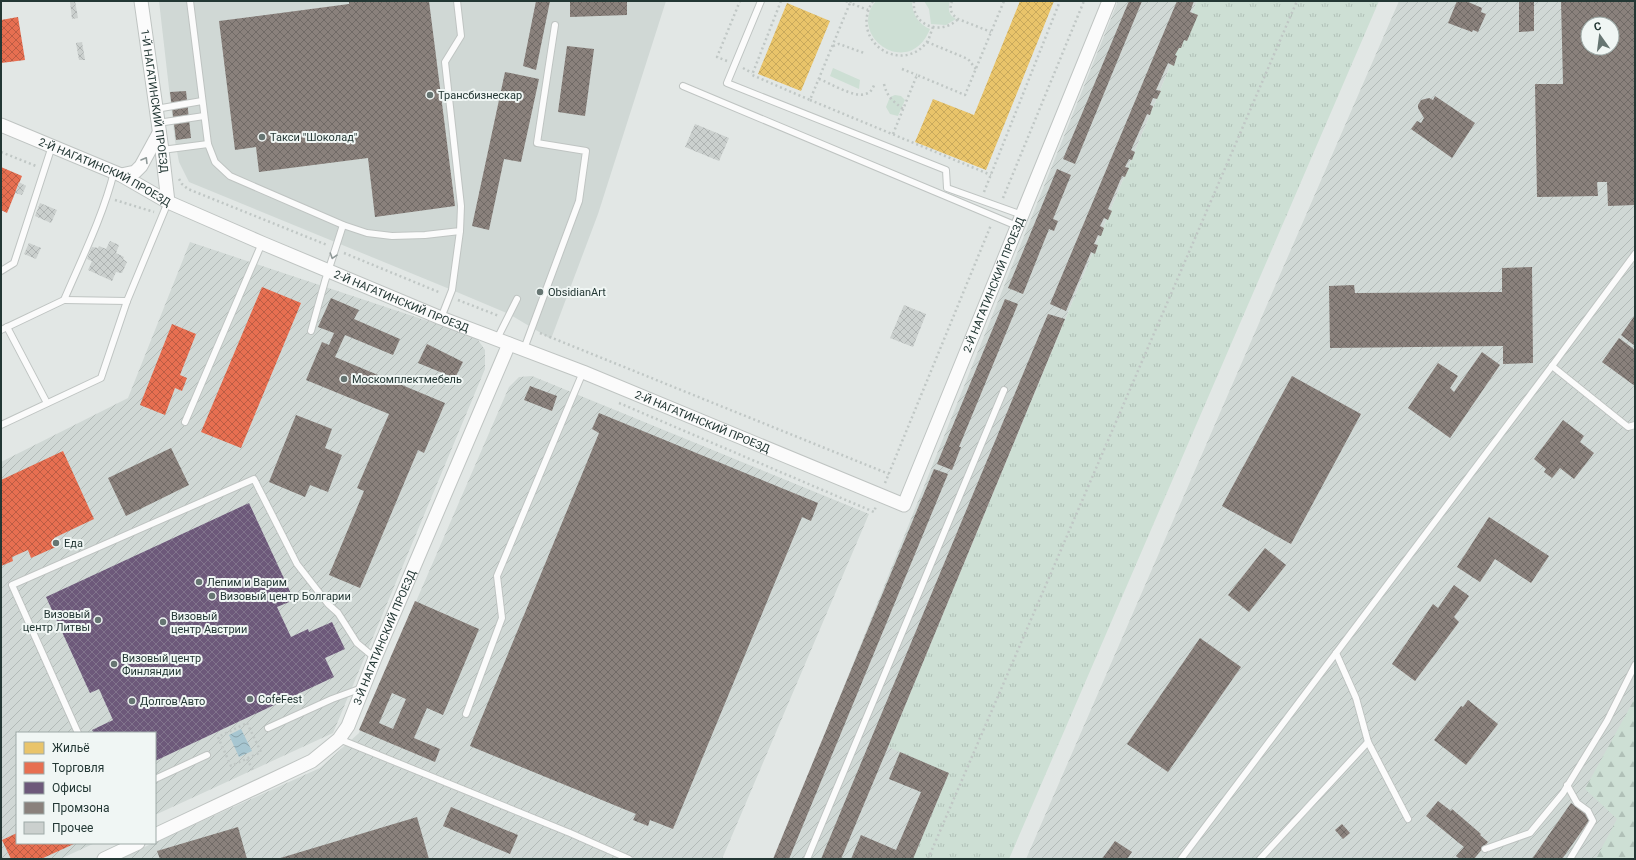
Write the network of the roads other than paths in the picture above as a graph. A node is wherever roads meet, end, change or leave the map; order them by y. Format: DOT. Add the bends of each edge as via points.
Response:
graph roads {
  1 [pos="141,1"];
  2 [pos="190,1"];
  3 [pos="457,1"];
  4 [pos="761,1"];
  5 [pos="1109,1"];
  6 [pos="555,25"];
  7 [pos="683,86"];
  8 [pos="202,102"];
  9 [pos="156,109"];
  10 [pos="204,116"];
  11 [pos="1,125"];
  12 [pos="158,128"];
  13 [pos="208,144"];
  14 [pos="52,146"];
  15 [pos="162,150"];
  16 [pos="118,174"];
  17 [pos="168,202"];
  18 [pos="1019,221"];
  19 [pos="343,225"];
  20 [pos="460,231"];
  21 [pos="262,243"];
  22 [pos="1635,254"];
  23 [pos="328,270"];
  24 [pos="1,272"];
  25 [pos="517,299"];
  26 [pos="64,300"];
  27 [pos="127,301"];
  28 [pos="441,318"];
  29 [pos="4,329"];
  30 [pos="311,331"];
  31 [pos="503,341"];
  32 [pos="524,350"];
  33 [pos="1552,366"];
  34 [pos="583,372"];
  35 [pos="1004,390"];
  36 [pos="47,403"];
  37 [pos="186,422"];
  38 [pos="1,425"];
  39 [pos="1635,425"];
  40 [pos="1336,653"];
  41 [pos="375,658"];
  42 [pos="1635,665"];
  43 [pos="364,688"];
  44 [pos="466,714"];
  45 [pos="268,728"];
  46 [pos="78,732"];
  47 [pos="338,739"];
  48 [pos="1368,742"];
  49 [pos="207,755"];
  50 [pos="156,779"];
  51 [pos="1567,786"];
  52 [pos="1408,819"];
  53 [pos="156,835"];
  54 [pos="133,844"];
  55 [pos="1485,849"];
  56 [pos="104,859"];
  57 [pos="629,859"];
  58 [pos="807,859"];
  59 [pos="1181,859"];
  60 [pos="1260,859"];
  61 [pos="1570,859"];
  1 -- 9 [label="street, 1-Й НАГАТИНСКИЙ ПРОЕЗД"];
  2 -- 8 [label="lane"];
  3 -- 20 [label="lane" via="461,36 445,62 461,206"];
  4 -- 18 [label="lane" via="726,83 946,170 947,188 999,207"];
  5 -- 18 [label="street, 2-Й НАГАТИНСКИЙ ПРОЕЗД"];
  6 -- 32 [label="lane" via="537,143 586,151 579,201"];
  7 -- 18 [label="lane" via="995,217"];
  8 -- 9 [label="lane"];
  8 -- 10 [label="lane"];
  9 -- 12 [label="street, 1-Й НАГАТИНСКИЙ ПРОЕЗД"];
  10 -- 12 [label="lane"];
  10 -- 13 [label="lane"];
  11 -- 14 [label="street, 2-Й НАГАТИНСКИЙ ПРОЕЗД"];
  12 -- 15 [label="street, 1-Й НАГАТИНСКИЙ ПРОЕЗД"];
  16 -- 12 [label="street, one-way" via="135,172 141,166"];
  13 -- 15 [label="lane"];
  13 -- 19 [label="lane" via="215,162 230,176"];
  14 -- 16 [label="street, 2-Й НАГАТИНСКИЙ ПРОЕЗД"];
  14 -- 24 [label="lane" via="14,263"];
  15 -- 17 [label="street, 1-Й НАГАТИНСКИЙ ПРОЕЗД"];
  16 -- 17 [label="street, 2-Й НАГАТИНСКИЙ ПРОЕЗД"];
  16 -- 26 [label="lane"];
  17 -- 21 [label="street, 2-Й НАГАТИНСКИЙ ПРОЕЗД"];
  17 -- 27 [label="lane"];
  18 -- 34 [label="street, 2-Й НАГАТИНСКИЙ ПРОЕЗД" via="904,505"];
  19 -- 20 [label="lane" via="367,233 392,236"];
  19 -- 23 [label="lane, one-way"];
  20 -- 28 [label="lane" via="452,290"];
  21 -- 23 [label="street, 2-Й НАГАТИНСКИЙ ПРОЕЗД"];
  21 -- 37 [label="lane"];
  22 -- 33 [label="lane"];
  23 -- 28 [label="street, 2-Й НАГАТИНСКИЙ ПРОЕЗД"];
  23 -- 30 [label="lane"];
  25 -- 31 [label="lane"];
  26 -- 27 [label="lane"];
  26 -- 29 [label="lane"];
  27 -- 36 [label="lane" via="101,378"];
  28 -- 31 [label="street, 2-Й НАГАТИНСКИЙ ПРОЕЗД"];
  29 -- 36 [label="lane"];
  31 -- 32 [label="street, 2-Й НАГАТИНСКИЙ ПРОЕЗД"];
  31 -- 41 [label="street, 3-Й НАГАТИНСКИЙ ПРОЕЗД"];
  32 -- 34 [label="street, 2-Й НАГАТИНСКИЙ ПРОЕЗД"];
  33 -- 39 [label="lane" via="1628,427"];
  33 -- 40 [label="lane"];
  34 -- 44 [label="lane" via="497,576 502,618"];
  35 -- 58 [label="lane"];
  36 -- 38 [label="lane"];
  40 -- 48 [label="lane" via="1356,698"];
  40 -- 59 [label="lane"];
  41 -- 43 [label="street, 3-Й НАГАТИНСКИЙ ПРОЕЗД"];
  41 -- 46 [label="lane" via="357,643 338,613 296,564 254,479 12,585"];
  42 -- 51 [label="lane" via="1607,721"];
  43 -- 45 [label="lane" via="332,699"];
  43 -- 47 [label="street, 3-Й НАГАТИНСКИЙ ПРОЕЗД" via="348,726"];
  47 -- 53 [label="street, 3-Й НАГАТИНСКИЙ ПРОЕЗД" via="312,761"];
  47 -- 57 [label="lane"];
  48 -- 52 [label="lane"];
  48 -- 60 [label="lane"];
  49 -- 50 [label="lane"];
  51 -- 55 [label="lane" via="1530,833"];
  51 -- 61 [label="lane" via="1577,803 1588,811 1593,821"];
  54 -- 56 [label="street"];
}
